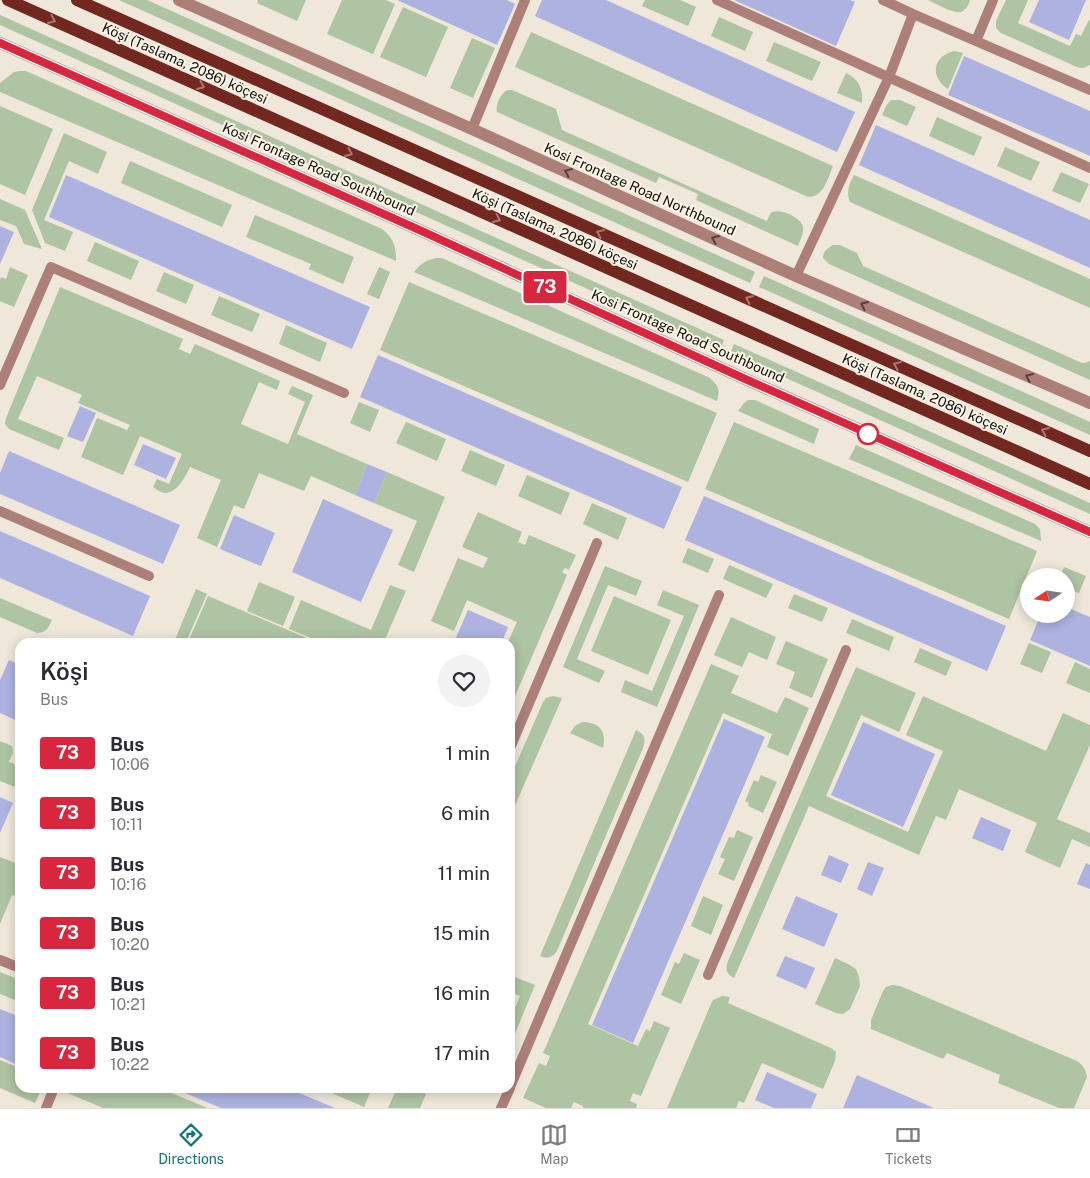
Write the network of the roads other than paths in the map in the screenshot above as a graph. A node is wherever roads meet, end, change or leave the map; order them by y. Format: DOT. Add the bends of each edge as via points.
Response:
graph roads {
  1 [pos="8,0"];
  2 [pos="77,0"];
  3 [pos="179,0"];
  4 [pos="525,0"];
  5 [pos="717,0"];
  6 [pos="883,0"];
  7 [pos="993,0"];
  8 [pos="913,14"];
  9 [pos="976,41"];
  10 [pos="0,43"];
  11 [pos="889,77"];
  12 [pos="1090,90"];
  13 [pos="472,129"];
  14 [pos="1090,168"];
  15 [pos="796,276"];
  16 [pos="0,385"];
  17 [pos="344,393"];
  18 [pos="1090,403"];
  19 [pos="1090,451"];
  20 [pos="1090,484"];
  21 [pos="0,511"];
  22 [pos="1090,532"];
  23 [pos="597,543"];
  24 [pos="149,576"];
  25 [pos="719,595"];
  26 [pos="846,650"];
  27 [pos="515,736"];
  28 [pos="0,960"];
  29 [pos="15,966"];
  30 [pos="708,975"];
  31 [pos="515,1075"];
  32 [pos="52,1093"];
  33 [pos="507,1093"];
  34 [pos="46,1108"];
  35 [pos="501,1108"];
  1 -- 20 [label="main road, Köşi (Taslama, 2086) köçesi, one-way"];
  19 -- 2 [label="main road, Köşi (Taslama, 2086) köçesi, one-way"];
  3 -- 13 [label="street, Kosi Frontage Road Northbound"];
  4 -- 13 [label="lane"];
  5 -- 11 [label="lane"];
  6 -- 8 [label="lane"];
  7 -- 9 [label="lane"];
  8 -- 9 [label="lane"];
  8 -- 11 [label="lane"];
  9 -- 12 [label="lane"];
  10 -- 22 [label="street, Kosi Frontage Road Southbound"];
  11 -- 14 [label="lane"];
  11 -- 15 [label="lane"];
  15 -- 13 [label="street, Kosi Frontage Road Northbound, one-way"];
  18 -- 15 [label="street, Kosi Frontage Road Northbound, one-way"];
  16 -- 17 [label="lane" via="51,267"];
  21 -- 24 [label="lane"];
  23 -- 27 [label="lane"];
  25 -- 31 [label="lane"];
  26 -- 30 [label="lane"];
  28 -- 29 [label="lane"];
  32 -- 34 [label="lane"];
  33 -- 35 [label="lane"];
}
